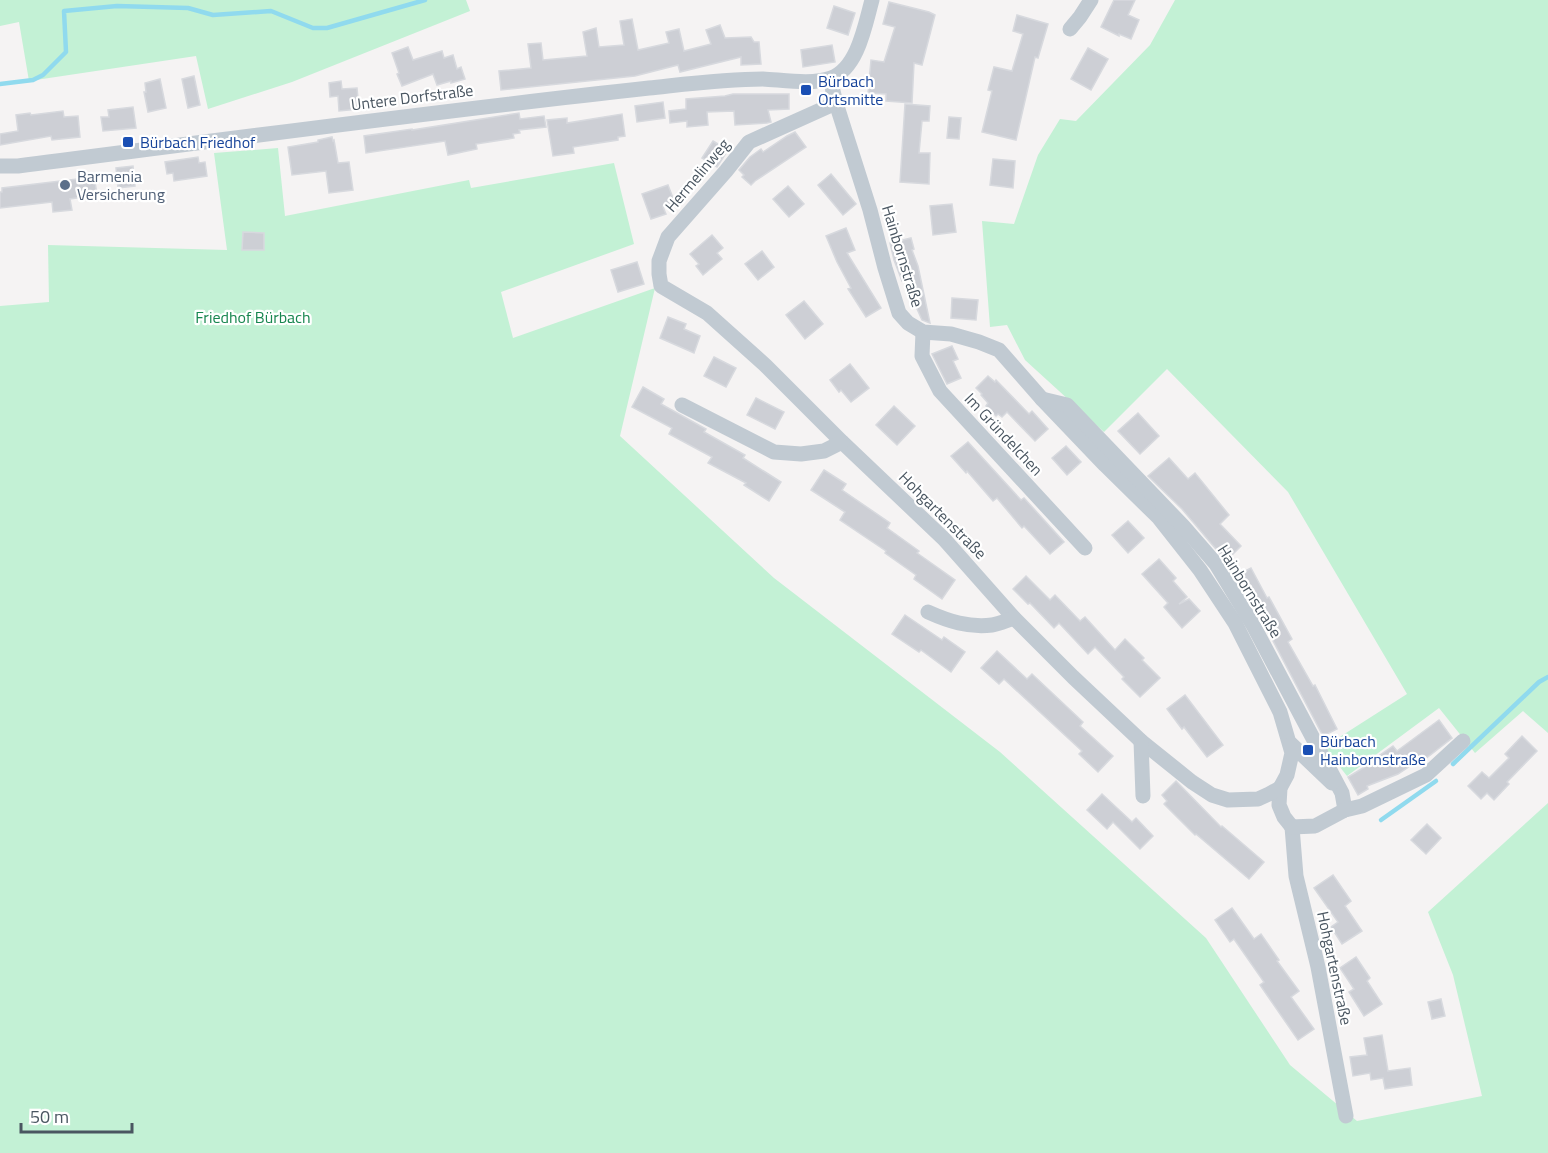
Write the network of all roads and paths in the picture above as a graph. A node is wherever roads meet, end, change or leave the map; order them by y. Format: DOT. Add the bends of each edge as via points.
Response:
graph roads {
  1 [pos="872,0"];
  2 [pos="1091,0"];
  3 [pos="1070,29"];
  4 [pos="830,79"];
  5 [pos="836,104"];
  6 [pos="0,166"];
  7 [pos="662,286"];
  8 [pos="922,332"];
  9 [pos="1042,399"];
  10 [pos="682,405"];
  11 [pos="842,442"];
  12 [pos="1085,548"];
  13 [pos="928,612"];
  14 [pos="1014,618"];
  15 [pos="1141,741"];
  16 [pos="1463,741"];
  17 [pos="1290,744"];
  18 [pos="1337,787"];
  19 [pos="1280,788"];
  20 [pos="1143,796"];
  21 [pos="1345,810"];
  22 [pos="1292,827"];
  23 [pos="1346,1116"];
  1 -- 4 [label="street" via="848,67"];
  2 -- 3 [label="street"];
  4 -- 5 [label="street, Hainbornstraße"];
  4 -- 6 [label="street, Untere Dorfstraße" via="664,86"];
  5 -- 7 [label="street, Hermelinweg" via="749,142 668,237 659,261"];
  5 -- 8 [label="street, Hainbornstraße" via="899,313"];
  7 -- 11 [label="street, Hohgartenstraße" via="707,313"];
  8 -- 9 [label="street, Hainbornstraße" via="951,334 999,350"];
  8 -- 12 [label="street, Im Gründelchen" via="922,356 940,391"];
  9 -- 17 [label="street, Hainbornstraße" via="1158,518 1200,570 1235,623 1280,712"];
  9 -- 18 [label="street, Hainbornstraße" via="1067,405 1216,564 1253,625"];
  10 -- 11 [label="street" via="774,452 824,451"];
  11 -- 14 [label="street, Hohgartenstraße" via="944,539"];
  13 -- 14 [label="street" via="950,622 975,626"];
  14 -- 15 [label="street, Hohgartenstraße"];
  15 -- 19 [label="street, Hohgartenstraße" via="1212,795 1228,800 1258,799"];
  15 -- 20 [label="street"];
  16 -- 21 [label="street" via="1426,775 1362,806"];
  17 -- 18 [label="street, Hainbornstraße"];
  17 -- 19 [label="street, Hainbornstraße" via="1287,775"];
  18 -- 21 [label="street, Hainbornstraße"];
  19 -- 22 [label="street, Hainbornstraße" via="1279,805"];
  21 -- 22 [label="street" via="1315,826"];
  22 -- 23 [label="street, Hohgartenstraße" via="1296,876"];
}
